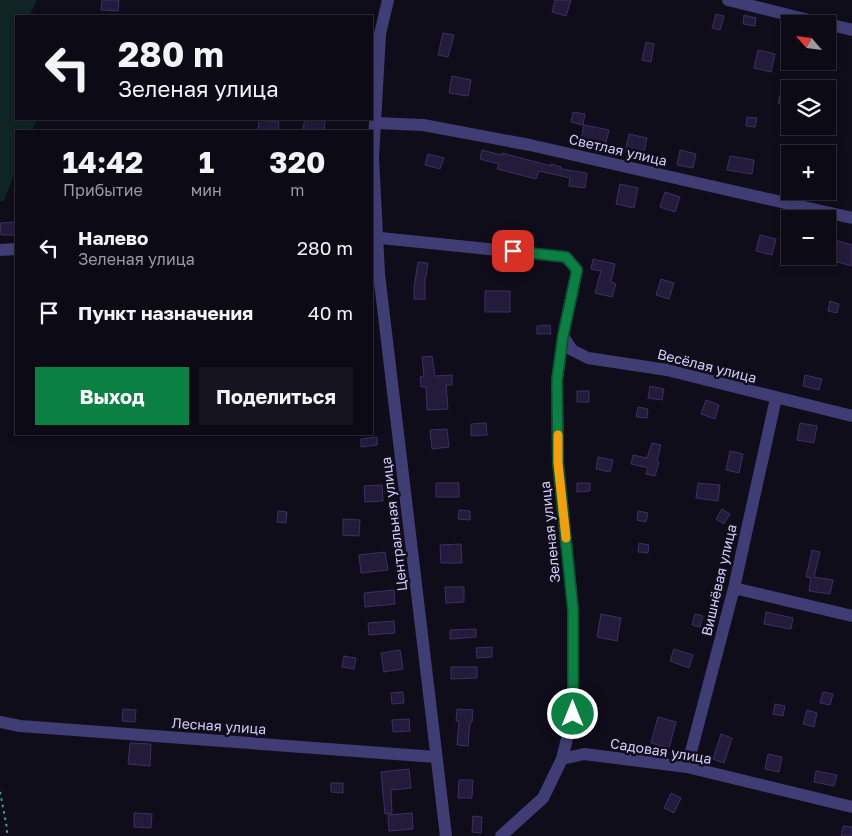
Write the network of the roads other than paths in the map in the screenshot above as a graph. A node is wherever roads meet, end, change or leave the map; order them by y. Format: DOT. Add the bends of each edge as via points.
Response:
graph roads {
  1 [pos="388,0"];
  2 [pos="728,0"];
  3 [pos="789,15"];
  4 [pos="836,26"];
  5 [pos="852,30"];
  6 [pos="376,123"];
  7 [pos="852,218"];
  8 [pos="374,237"];
  9 [pos="15,249"];
  10 [pos="0,250"];
  11 [pos="563,336"];
  12 [pos="776,398"];
  13 [pos="852,416"];
  14 [pos="734,588"];
  15 [pos="852,616"];
  16 [pos="0,722"];
  17 [pos="436,757"];
  18 [pos="562,759"];
  19 [pos="687,768"];
  20 [pos="852,807"];
  21 [pos="446,836"];
  22 [pos="501,836"];
  1 -- 6 [label="street, Центральная улица" via="380,34"];
  2 -- 3 [label="street"];
  4 -- 5 [label="street"];
  6 -- 7 [label="street, Светлая улица" via="423,125 530,145"];
  6 -- 8 [label="street, Центральная улица"];
  8 -- 11 [label="street, Зеленая улица" via="566,257 577,270"];
  8 -- 17 [label="street, Центральная улица"];
  9 -- 10 [label="street"];
  11 -- 12 [label="street, Весёлая улица" via="572,350 588,358 667,370"];
  11 -- 18 [label="street, Зеленая улица" via="557,380 558,463 573,610 573,714"];
  12 -- 13 [label="street, Весёлая улица"];
  12 -- 14 [label="street, Вишнёвая улица"];
  14 -- 15 [label="street"];
  14 -- 19 [label="street, Вишнёвая улица"];
  16 -- 17 [label="street, Лесная улица"];
  17 -- 21 [label="street, Центральная улица"];
  18 -- 19 [label="street, Садовая улица" via="584,754"];
  18 -- 22 [label="street" via="543,798"];
  19 -- 20 [label="street, Садовая улица"];
}
